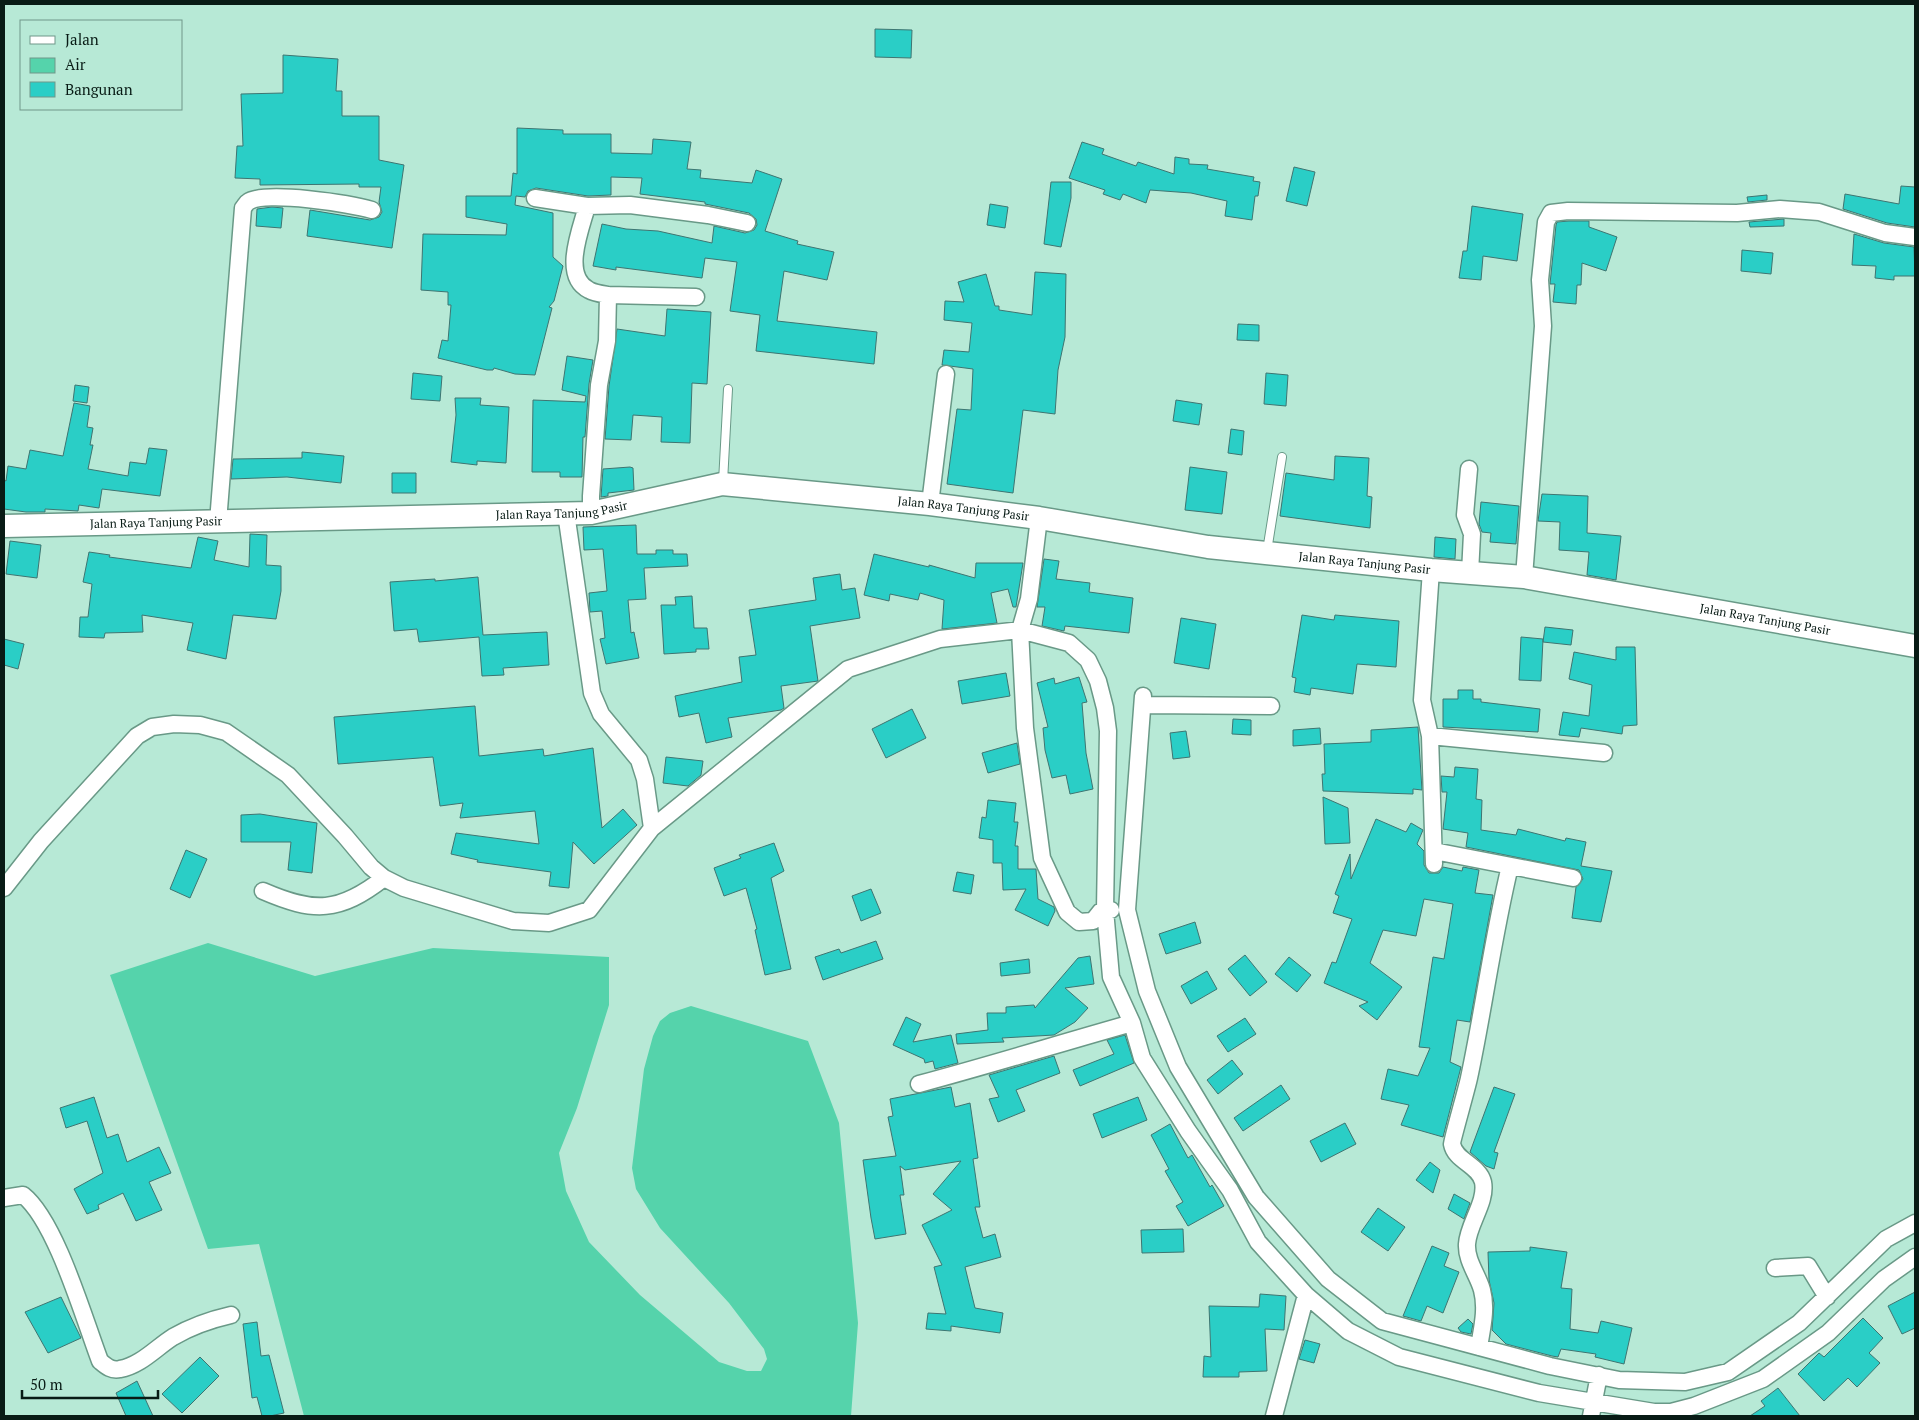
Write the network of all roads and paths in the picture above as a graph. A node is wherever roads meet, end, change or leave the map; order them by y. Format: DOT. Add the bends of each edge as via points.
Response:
graph roads {
  1 [pos="535,198"];
  2 [pos="587,206"];
  3 [pos="372,210"];
  4 [pos="747,223"];
  5 [pos="1915,237"];
  6 [pos="608,295"];
  7 [pos="696,297"];
  8 [pos="946,374"];
  9 [pos="728,389"];
  10 [pos="1282,457"];
  11 [pos="1469,469"];
  12 [pos="722,484"];
  13 [pos="930,504"];
  14 [pos="592,512"];
  15 [pos="566,513"];
  16 [pos="1038,518"];
  17 [pos="218,522"];
  18 [pos="4,526"];
  19 [pos="1267,553"];
  20 [pos="1431,570"];
  21 [pos="1470,573"];
  22 [pos="1524,577"];
  23 [pos="1021,627"];
  24 [pos="1915,646"];
  25 [pos="1271,706"];
  26 [pos="1430,736"];
  27 [pos="1604,753"];
  28 [pos="652,823"];
  29 [pos="1510,866"];
  30 [pos="384,878"];
  31 [pos="1573,878"];
  32 [pos="4,888"];
  33 [pos="263,891"];
  34 [pos="1115,910"];
  35 [pos="1132,1023"];
  36 [pos="919,1084"];
  37 [pos="4,1198"];
  38 [pos="1915,1223"];
  39 [pos="1915,1257"];
  40 [pos="1776,1268"];
  41 [pos="1306,1295"];
  42 [pos="1827,1297"];
  43 [pos="231,1315"];
  44 [pos="1479,1347"];
  45 [pos="1596,1394"];
  46 [pos="1672,1414"];
  47 [pos="1274,1416"];
  1 -- 2 [label="street"];
  2 -- 4 [label="street" via="630,205"];
  2 -- 6 [label="street" via="572,263 578,280 588,290"];
  3 -- 17 [label="street" via="312,198 259,199 249,201 243,208"];
  5 -- 22 [label="street" via="1885,233 1819,212 1790,210 1551,213 1546,222 1540,280 1543,326"];
  6 -- 7 [label="street"];
  6 -- 14 [label="street" via="607,341 599,385 590,496"];
  8 -- 13 [label="street"];
  9 -- 12 [label="lane"];
  10 -- 19 [label="lane"];
  11 -- 21 [label="street" via="1465,515 1472,534"];
  12 -- 13 [label="street, Jalan Raya Tanjung Pasir"];
  12 -- 14 [label="street, Jalan Raya Tanjung Pasir"];
  13 -- 16 [label="street, Jalan Raya Tanjung Pasir"];
  14 -- 15 [label="street, Jalan Raya Tanjung Pasir"];
  15 -- 17 [label="street, Jalan Raya Tanjung Pasir"];
  15 -- 28 [label="street" via="592,692 601,714 639,760"];
  16 -- 19 [label="street, Jalan Raya Tanjung Pasir" via="1208,547"];
  16 -- 23 [label="street" via="1030,598"];
  17 -- 18 [label="street, Jalan Raya Tanjung Pasir"];
  19 -- 20 [label="street, Jalan Raya Tanjung Pasir"];
  20 -- 21 [label="street, Jalan Raya Tanjung Pasir"];
  20 -- 26 [label="street" via="1422,700"];
  21 -- 22 [label="street, Jalan Raya Tanjung Pasir"];
  22 -- 24 [label="street, Jalan Raya Tanjung Pasir"];
  23 -- 28 [label="street" via="940,639 848,669"];
  23 -- 34 [label="street" via="1069,643 1088,660 1098,682 1108,731"];
  23 -- 34 [label="street" via="1025,728 1042,858 1067,912 1079,922 1093,921 1101,910"];
  25 -- 34 [label="street" via="1143,701"];
  26 -- 27 [label="street"];
  26 -- 29 [label="street" via="1434,858"];
  28 -- 30 [label="street" via="589,910 549,923 513,921 404,888"];
  29 -- 31 [label="street"];
  29 -- 44 [label="street" via="1480,1027 1452,1139 1455,1151 1478,1172 1483,1188 1467,1243 1485,1306"];
  30 -- 32 [label="street" via="288,775 226,732 200,725 174,724 152,727 137,736 41,840"];
  30 -- 33 [label="street" via="351,901 332,905 311,907 293,904"];
  34 -- 35 [label="street" via="1111,977"];
  34 -- 44 [label="street" via="1178,1067 1256,1197 1328,1279 1382,1321"];
  35 -- 36 [label="street"];
  35 -- 41 [label="street" via="1142,1058 1230,1190 1258,1242"];
  37 -- 43 [label="street" via="23,1196 38,1213 58,1248 100,1361 109,1368 120,1370 198,1323"];
  38 -- 42 [label="street" via="1886,1239"];
  39 -- 46 [label="street" via="1884,1279 1828,1333 1763,1380"];
  40 -- 42 [label="street" via="1808,1266"];
  41 -- 45 [label="street" via="1348,1331 1399,1357 1539,1393"];
  41 -- 47 [label="street"];
  42 -- 45 [label="street" via="1800,1323 1728,1372 1685,1382 1619,1380"];
  44 -- 45 [label="street" via="1550,1366"];
  45 -- 46 [label="street" via="1654,1412"];
}
